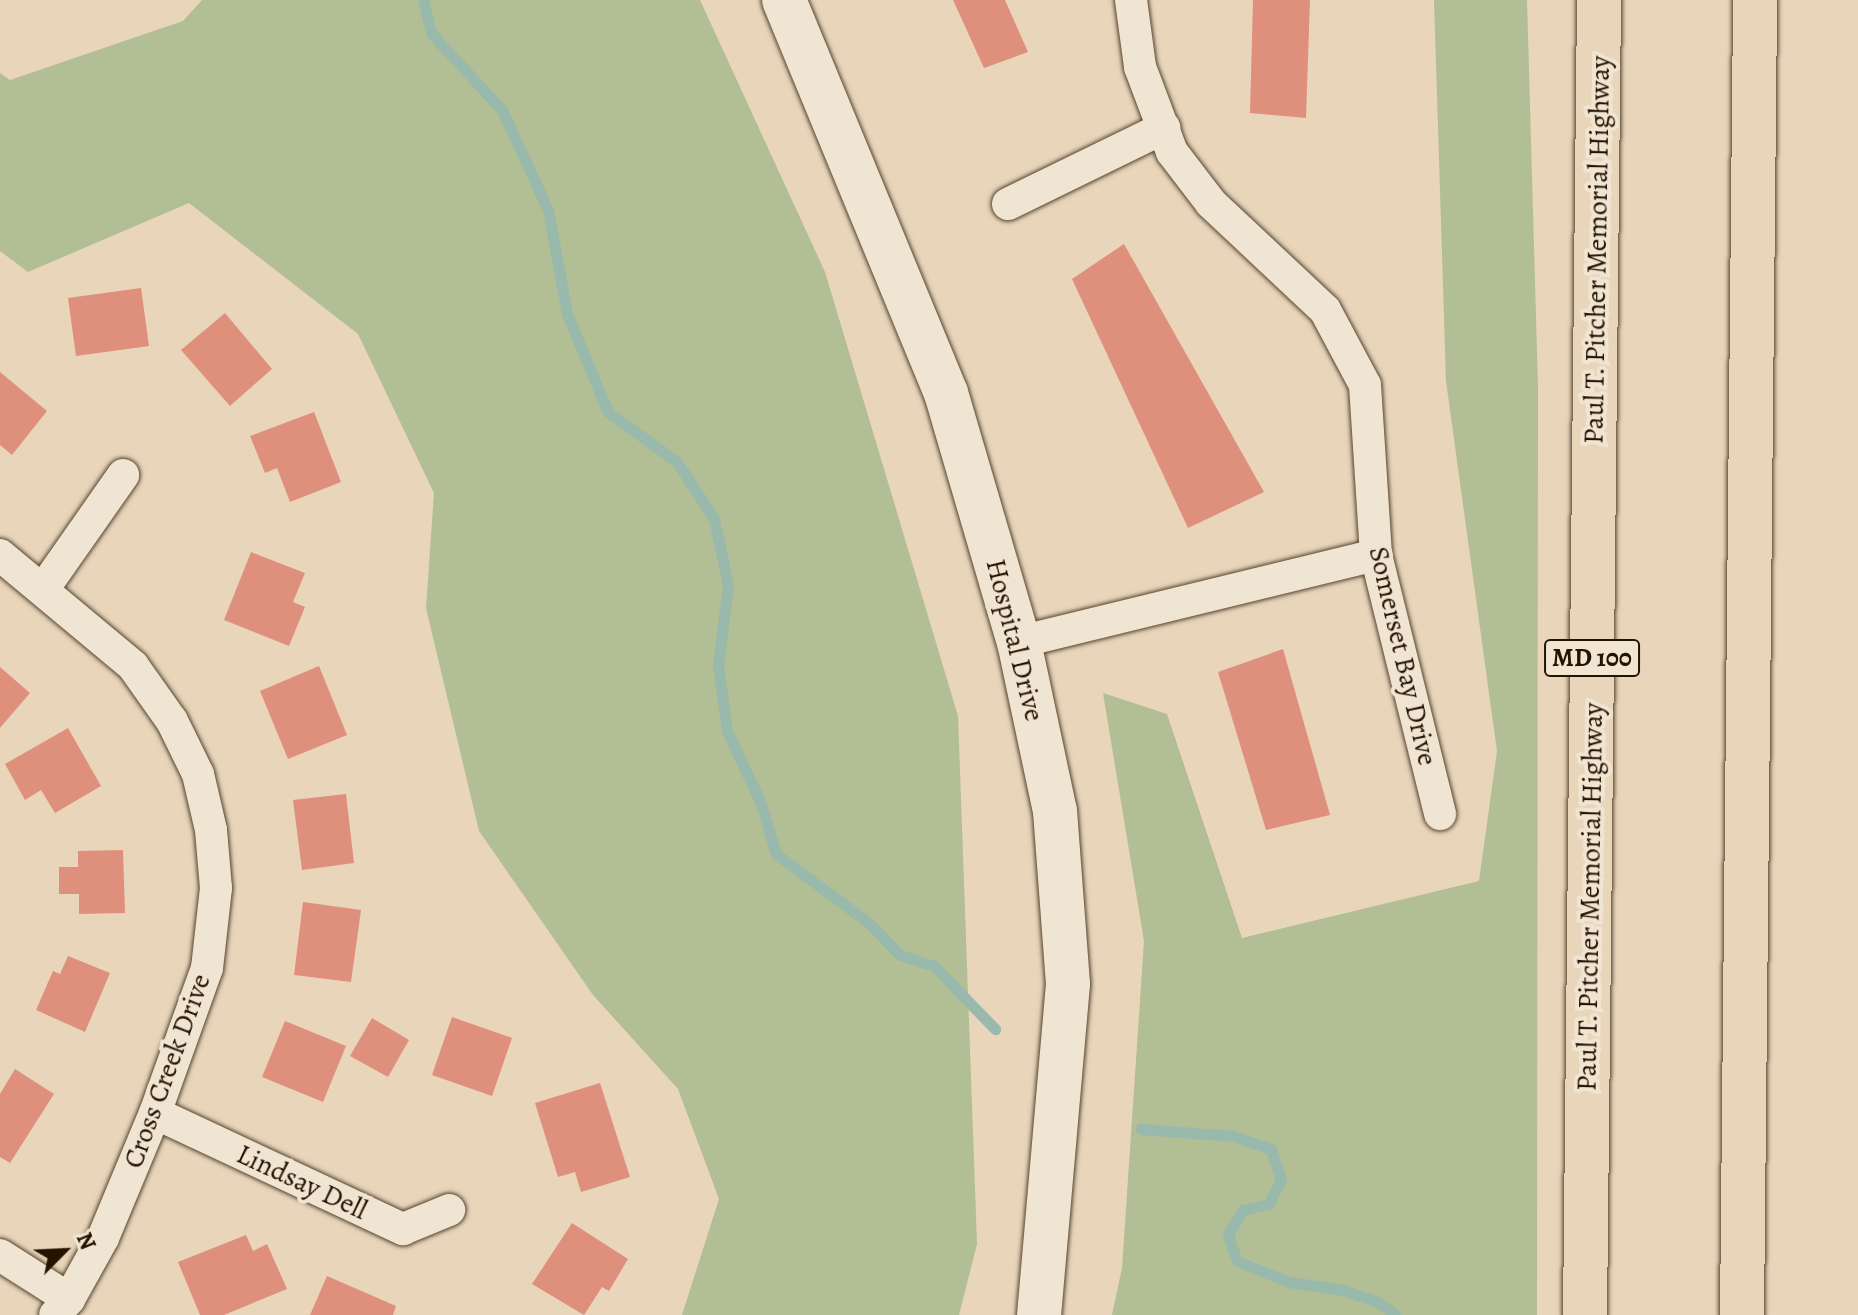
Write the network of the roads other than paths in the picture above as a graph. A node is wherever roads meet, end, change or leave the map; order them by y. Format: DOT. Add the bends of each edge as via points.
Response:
graph roads {
  1 [pos="784,0"];
  2 [pos="1131,0"];
  3 [pos="1599,0"];
  4 [pos="1755,0"];
  5 [pos="1164,128"];
  6 [pos="1008,204"];
  7 [pos="123,475"];
  8 [pos="0,555"];
  9 [pos="1376,555"];
  10 [pos="44,588"];
  11 [pos="1019,642"];
  12 [pos="1440,814"];
  13 [pos="155,1113"];
  14 [pos="449,1210"];
  15 [pos="0,1255"];
  16 [pos="62,1307"];
  17 [pos="1039,1315"];
  18 [pos="1585,1315"];
  19 [pos="1742,1315"];
  1 -- 11 [label="street, Hospital Drive" via="946,393"];
  2 -- 5 [label="street, Somerset Bay Drive" via="1140,67"];
  3 -- 18 [label="highway, Paul T. Pitcher Memorial Highway / MD 100"];
  4 -- 19 [label="highway"];
  5 -- 6 [label="street"];
  5 -- 9 [label="street, Somerset Bay Drive" via="1172,152 1211,203 1325,310 1365,385"];
  7 -- 10 [label="street"];
  8 -- 10 [label="street, Cross Creek Drive"];
  9 -- 11 [label="street"];
  9 -- 12 [label="street, Somerset Bay Drive"];
  10 -- 13 [label="street, Cross Creek Drive" via="133,666 172,721 198,774 211,830 216,888 207,968"];
  11 -- 17 [label="street, Hospital Drive" via="1055,811 1068,984"];
  13 -- 14 [label="street, Lindsay Dell" via="403,1229"];
  13 -- 16 [label="street, Cross Creek Drive" via="103,1238"];
  15 -- 16 [label="street"];
}
